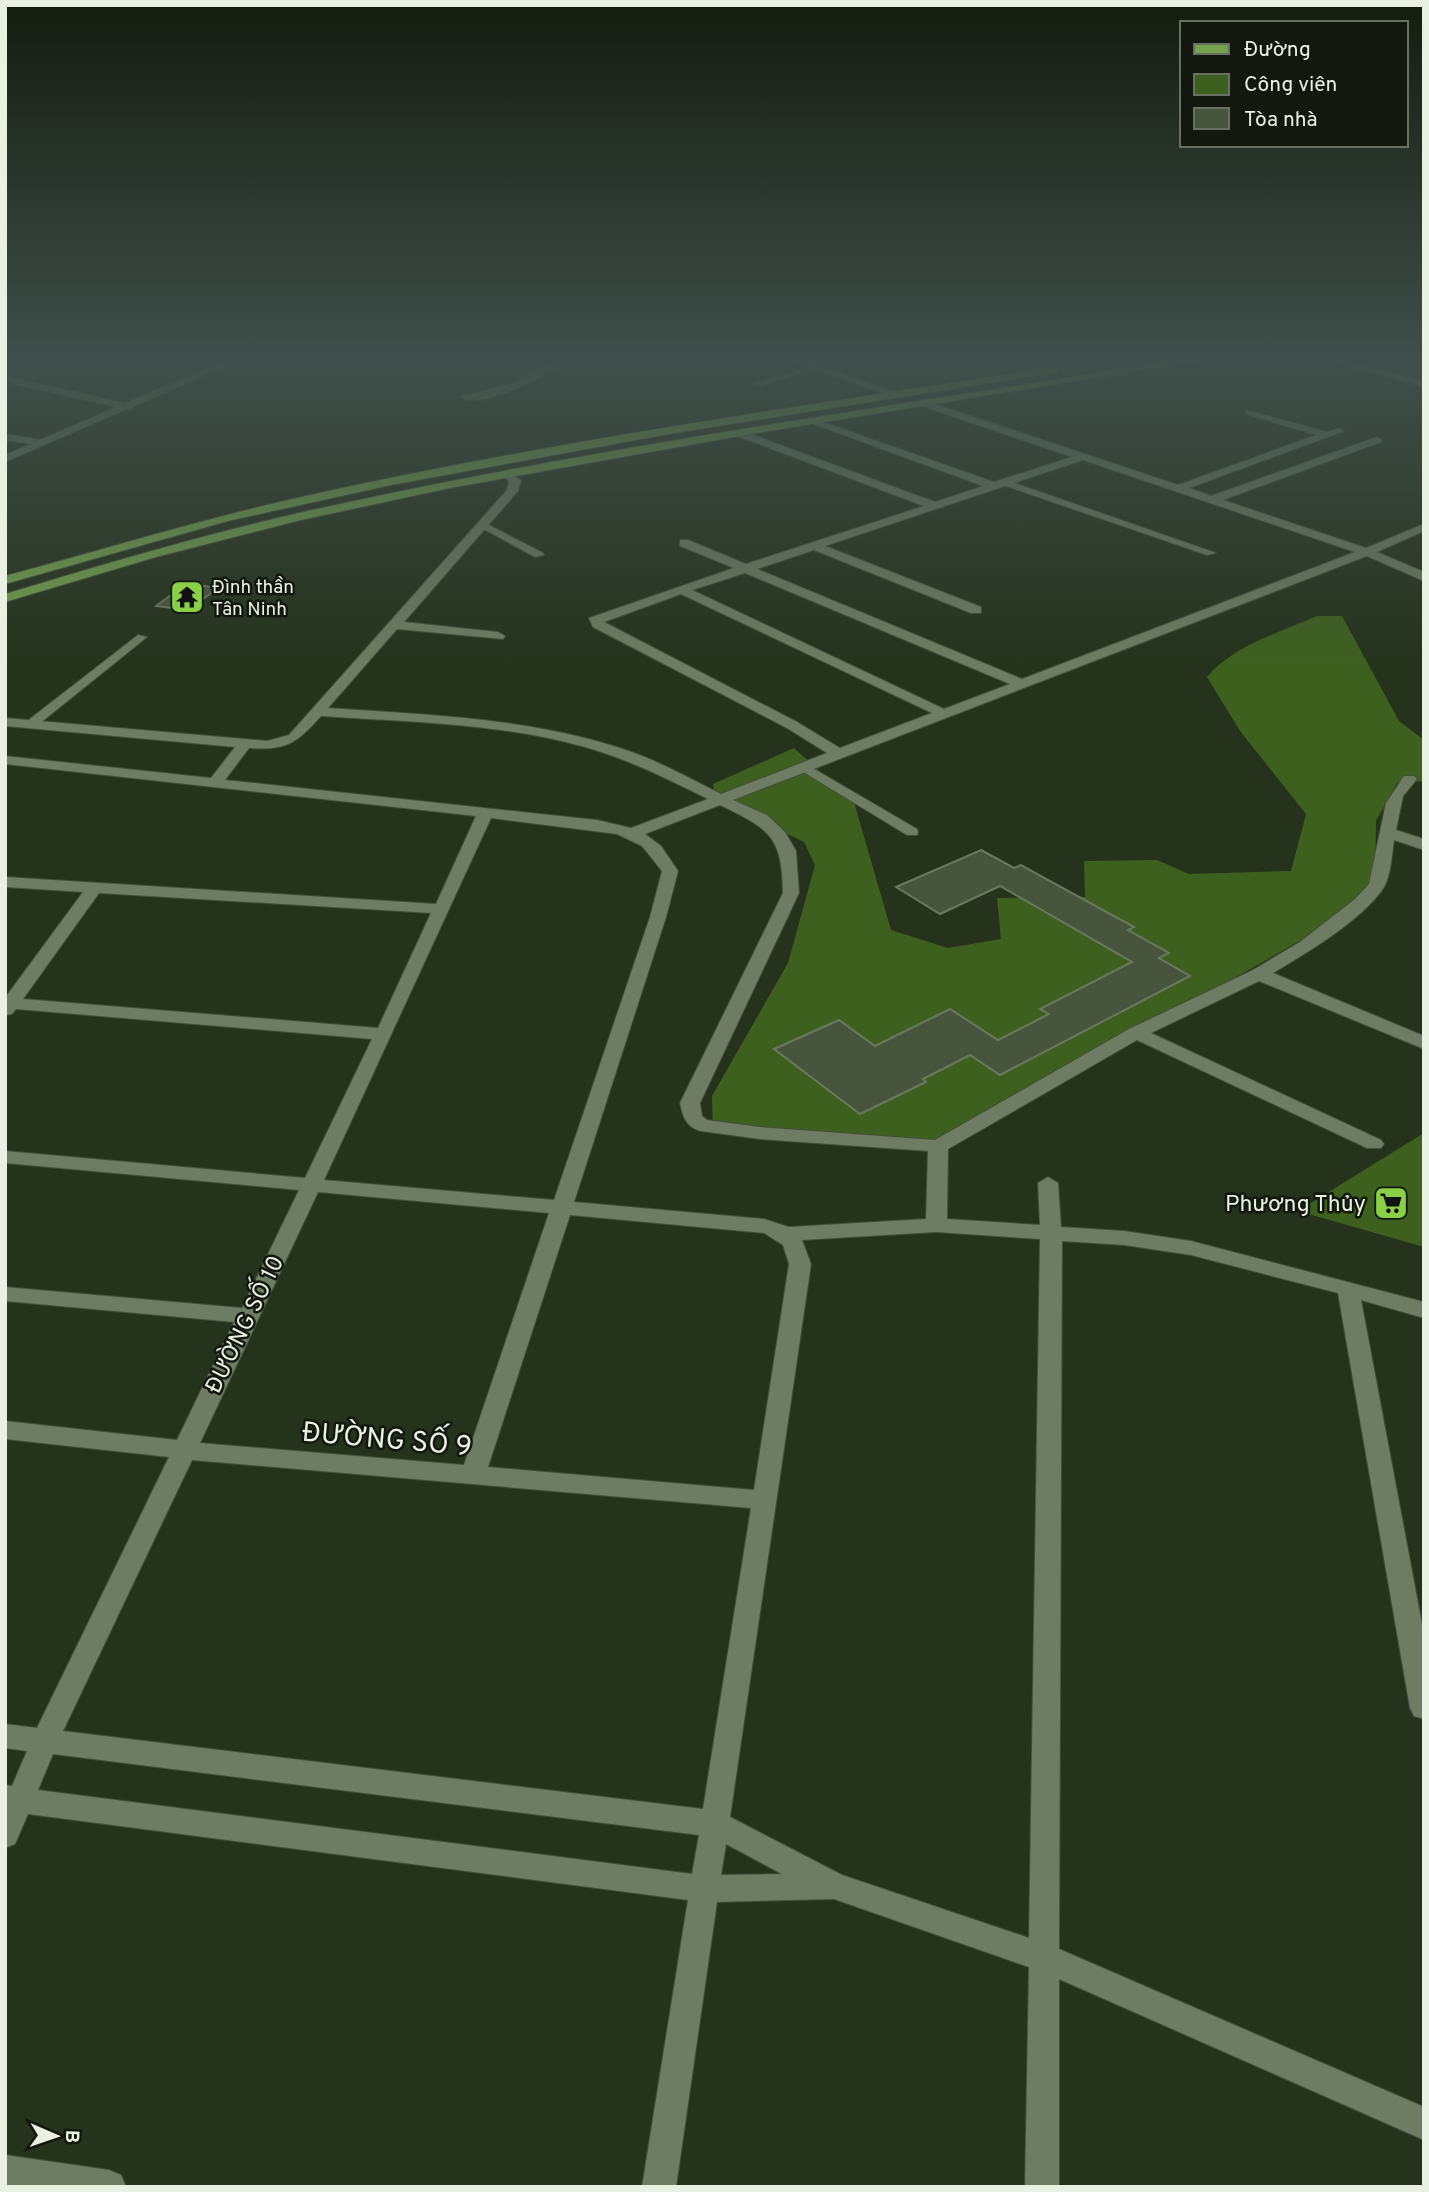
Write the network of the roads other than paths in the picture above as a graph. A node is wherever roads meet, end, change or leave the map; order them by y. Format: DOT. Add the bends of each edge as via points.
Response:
graph roads {
  1 [pos="498,461"];
  2 [pos="581,461"];
  3 [pos="815,461"];
  4 [pos="930,461"];
  5 [pos="1069,461"];
  6 [pos="1095,461"];
  7 [pos="1253,461"];
  8 [pos="1318,461"];
  9 [pos="506,474"];
  10 [pos="998,484"];
  11 [pos="1179,488"];
  12 [pos="1214,499"];
  13 [pos="936,506"];
  14 [pos="483,525"];
  15 [pos="1424,527"];
  16 [pos="684,543"];
  17 [pos="817,547"];
  18 [pos="1367,552"];
  19 [pos="1211,553"];
  20 [pos="540,555"];
  21 [pos="749,570"];
  22 [pos="1424,577"];
  23 [pos="5,580"];
  24 [pos="684,591"];
  25 [pos="5,598"];
  26 [pos="976,610"];
  27 [pos="396,625"];
  28 [pos="498,636"];
  29 [pos="142,637"];
  30 [pos="1020,683"];
  31 [pos="320,712"];
  32 [pos="942,713"];
  33 [pos="5,722"];
  34 [pos="30,725"];
  35 [pos="244,743"];
  36 [pos="839,754"];
  37 [pos="5,760"];
  38 [pos="804,767"];
  39 [pos="1409,779"];
  40 [pos="213,785"];
  41 [pos="716,799"];
  42 [pos="485,814"];
  43 [pos="912,832"];
  44 [pos="1388,832"];
  45 [pos="632,833"];
  46 [pos="1424,845"];
  47 [pos="5,882"];
  48 [pos="96,887"];
  49 [pos="442,909"];
  50 [pos="1259,974"];
  51 [pos="8,1007"];
  52 [pos="384,1034"];
  53 [pos="1136,1034"];
  54 [pos="1424,1043"];
  55 [pos="1374,1144"];
  56 [pos="937,1146"];
  57 [pos="5,1157"];
  58 [pos="1048,1183"];
  59 [pos="310,1185"];
  60 [pos="563,1208"];
  61 [pos="936,1225"];
  62 [pos="787,1234"];
  63 [pos="1051,1234"];
  64 [pos="1348,1291"];
  65 [pos="5,1294"];
  66 [pos="1424,1310"];
  67 [pos="247,1316"];
  68 [pos="5,1430"];
  69 [pos="183,1450"];
  70 [pos="473,1475"];
  71 [pos="764,1500"];
  72 [pos="1422,1691"];
  73 [pos="5,1736"];
  74 [pos="45,1741"];
  75 [pos="14,1799"];
  76 [pos="716,1824"];
  77 [pos="5,1835"];
  78 [pos="834,1886"];
  79 [pos="705,1889"];
  80 [pos="1043,1957"];
  81 [pos="1424,2124"];
  82 [pos="5,2172"];
  83 [pos="109,2187"];
  84 [pos="659,2187"];
  85 [pos="1042,2187"];
  1 -- 23 [label="main road" via="295,502"];
  2 -- 9 [label="main road"];
  3 -- 13 [label="street"];
  4 -- 10 [label="street"];
  5 -- 10 [label="street"];
  6 -- 11 [label="street"];
  7 -- 11 [label="street"];
  8 -- 12 [label="street"];
  9 -- 14 [label="street" via="516,484"];
  9 -- 25 [label="main road" via="312,513"];
  10 -- 13 [label="street"];
  10 -- 19 [label="lane"];
  11 -- 12 [label="street"];
  12 -- 18 [label="street"];
  13 -- 17 [label="street"];
  14 -- 20 [label="lane"];
  14 -- 27 [label="street"];
  15 -- 18 [label="street"];
  16 -- 21 [label="street"];
  17 -- 21 [label="street"];
  17 -- 26 [label="street"];
  18 -- 22 [label="street"];
  18 -- 30 [label="street"];
  21 -- 24 [label="street"];
  21 -- 30 [label="street"];
  24 -- 32 [label="street"];
  24 -- 36 [label="street" via="596,618 598,624"];
  27 -- 28 [label="street"];
  27 -- 31 [label="street"];
  29 -- 34 [label="lane"];
  30 -- 32 [label="street"];
  31 -- 35 [label="street" via="294,738 280,744"];
  31 -- 41 [label="street" via="461,721 551,735 626,755"];
  32 -- 36 [label="street"];
  33 -- 34 [label="street"];
  34 -- 35 [label="street"];
  35 -- 40 [label="street"];
  36 -- 38 [label="street"];
  37 -- 40 [label="street"];
  38 -- 41 [label="street"];
  38 -- 43 [label="lane"];
  39 -- 44 [label="street" via="1391,806"];
  40 -- 42 [label="street"];
  41 -- 45 [label="street"];
  41 -- 56 [label="street" via="761,818 778,831 791,858 791,893 690,1103 693,1118 701,1125 760,1133"];
  42 -- 45 [label="street"];
  42 -- 49 [label="street, ĐƯỜNG SỐ 10"];
  44 -- 46 [label="street"];
  44 -- 50 [label="street" via="1377,885 1361,903 1306,946"];
  45 -- 60 [label="street" via="654,846 670,871"];
  47 -- 48 [label="street"];
  48 -- 49 [label="street"];
  48 -- 51 [label="street"];
  49 -- 52 [label="street, ĐƯỜNG SỐ 10"];
  50 -- 53 [label="street"];
  50 -- 54 [label="street"];
  51 -- 52 [label="street"];
  52 -- 59 [label="street, ĐƯỜNG SỐ 10"];
  53 -- 55 [label="street"];
  53 -- 56 [label="street"];
  56 -- 61 [label="street"];
  57 -- 59 [label="street"];
  58 -- 63 [label="street"];
  59 -- 60 [label="street"];
  59 -- 67 [label="street, ĐƯỜNG SỐ 10"];
  60 -- 62 [label="street" via="778,1227"];
  60 -- 70 [label="street"];
  61 -- 62 [label="street"];
  61 -- 63 [label="street"];
  62 -- 71 [label="street" via="798,1250 800,1264"];
  63 -- 64 [label="street" via="1191,1248"];
  63 -- 80 [label="street"];
  64 -- 66 [label="street"];
  64 -- 72 [label="street"];
  65 -- 67 [label="street"];
  67 -- 69 [label="street, ĐƯỜNG SỐ 10"];
  68 -- 69 [label="street, ĐƯỜNG SỐ 9"];
  69 -- 70 [label="street, ĐƯỜNG SỐ 9"];
  69 -- 74 [label="street, ĐƯỜNG SỐ 10"];
  70 -- 71 [label="street, ĐƯỜNG SỐ 9"];
  71 -- 76 [label="street"];
  73 -- 74 [label="street"];
  74 -- 75 [label="street, ĐƯỜNG SỐ 10"];
  74 -- 76 [label="street"];
  75 -- 77 [label="street, ĐƯỜNG SỐ 10"];
  75 -- 79 [label="street"];
  76 -- 78 [label="street"];
  76 -- 79 [label="street"];
  78 -- 79 [label="street"];
  78 -- 80 [label="street"];
  79 -- 84 [label="street"];
  80 -- 81 [label="street"];
  80 -- 85 [label="street"];
  82 -- 83 [label="street"];
}
